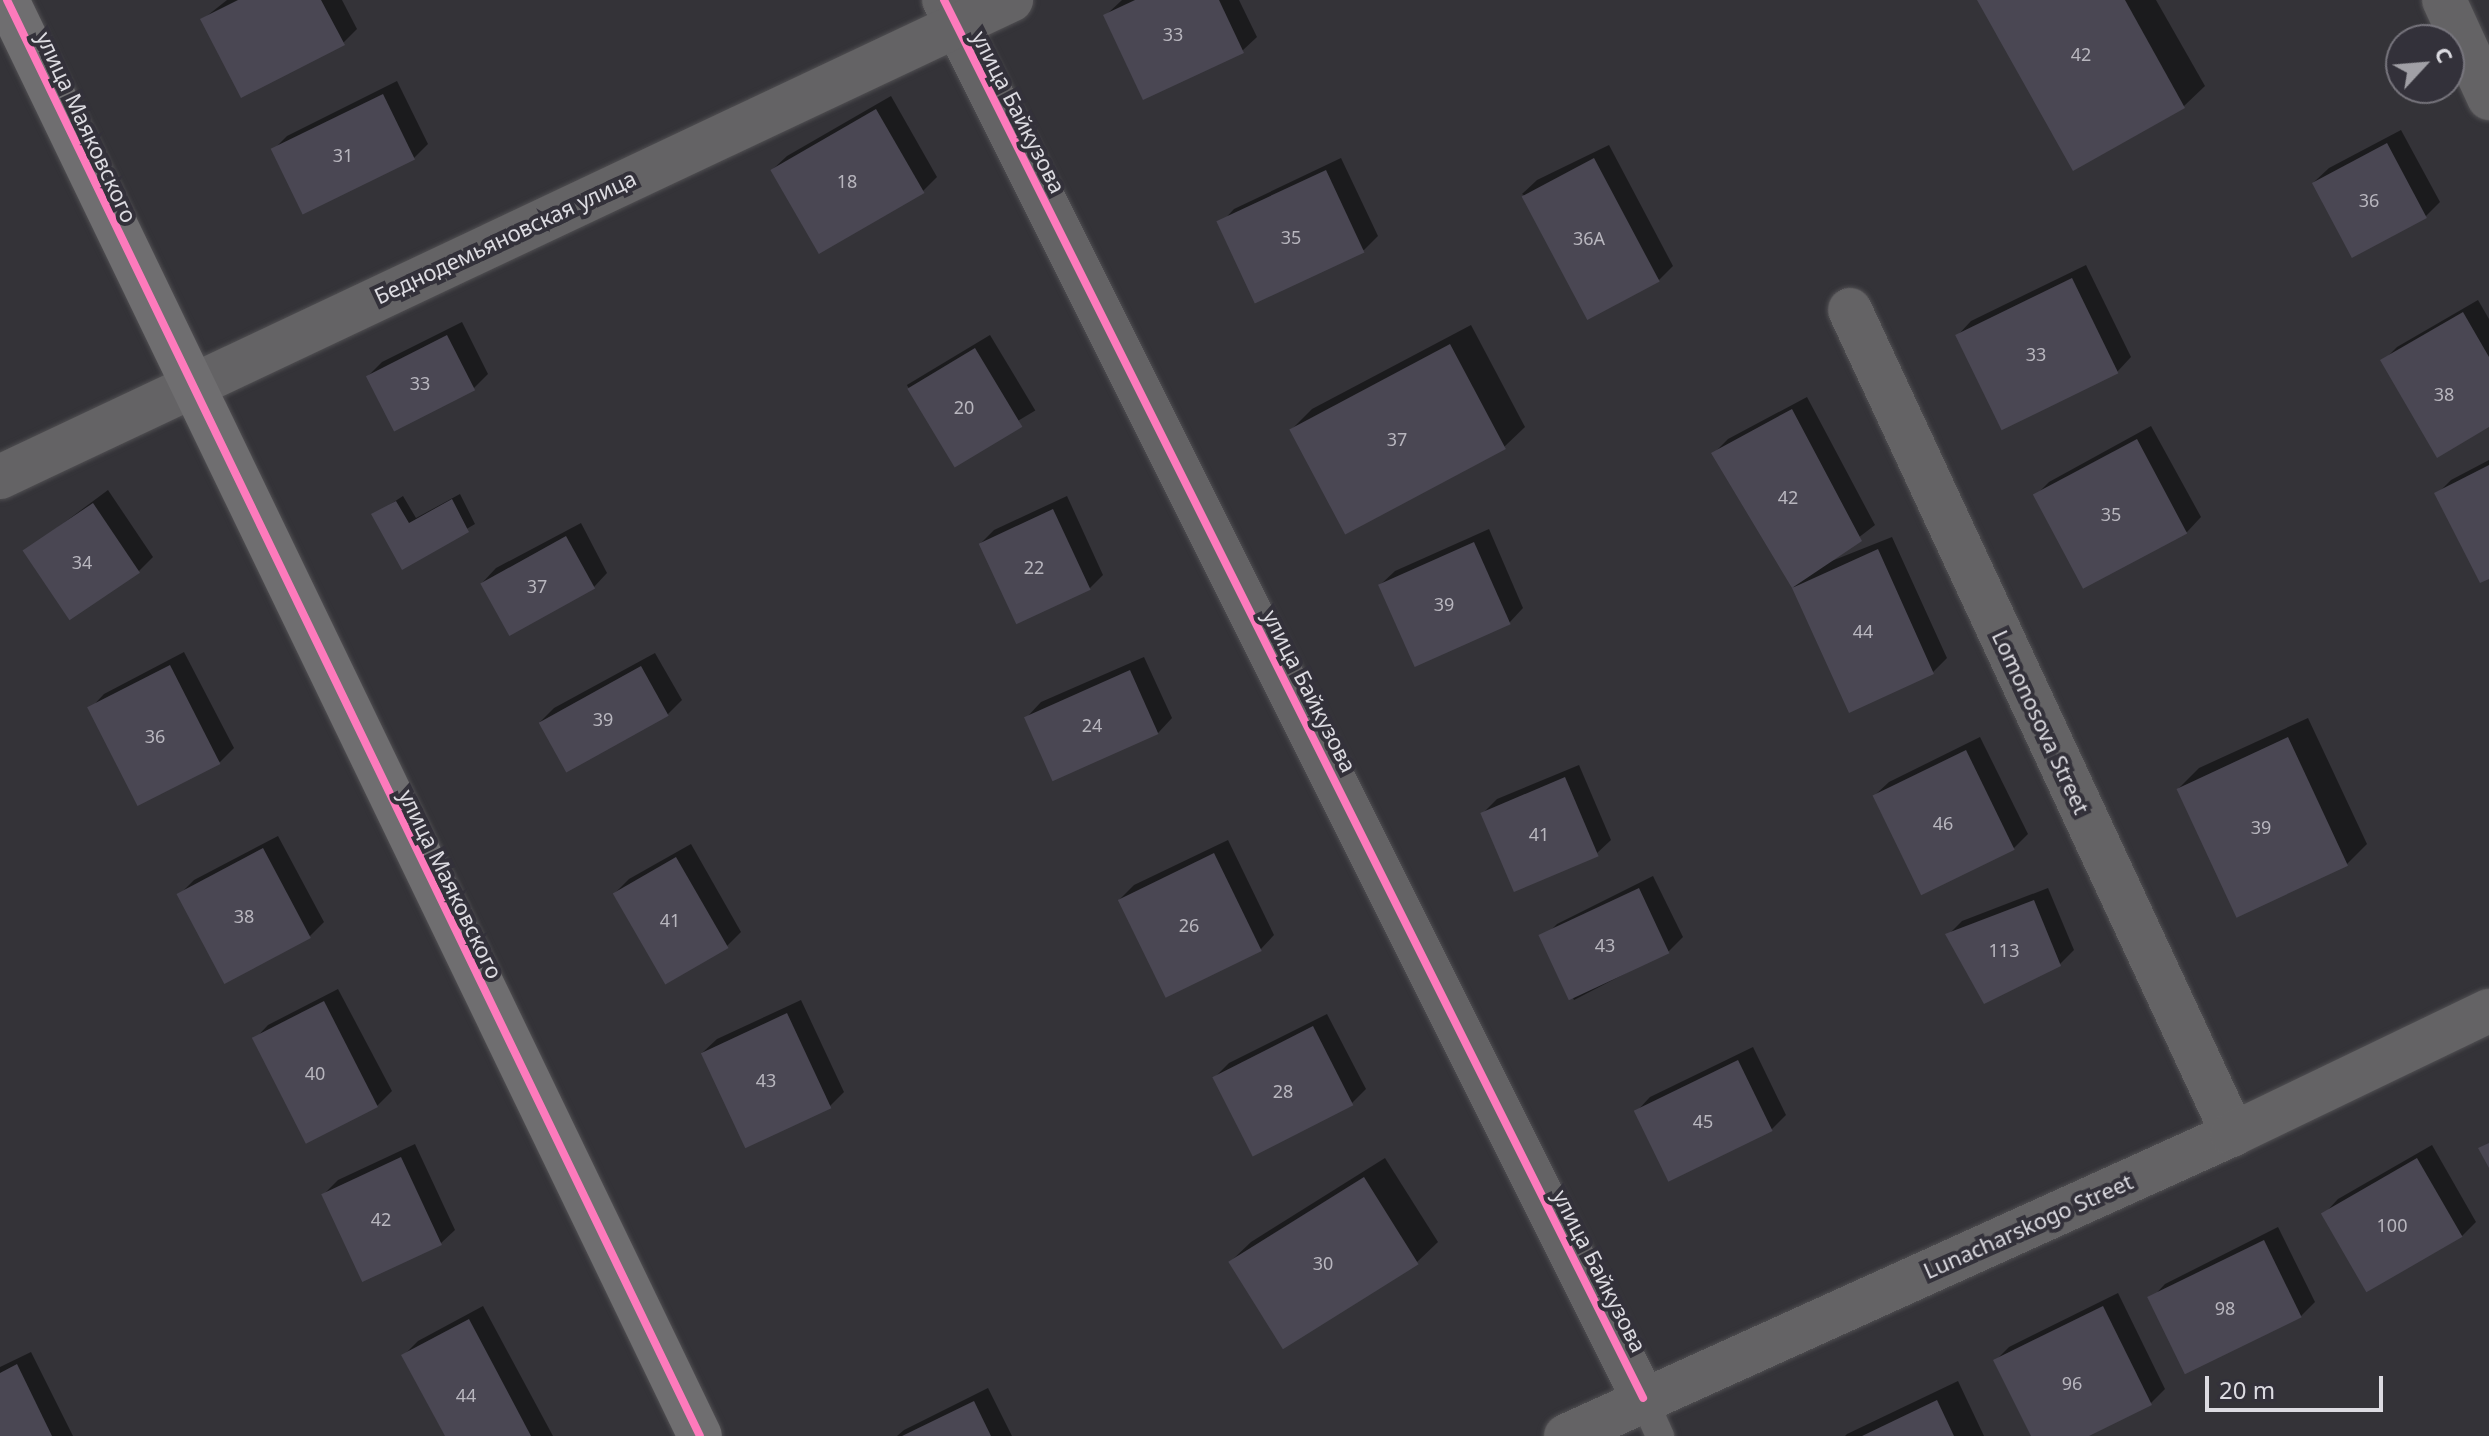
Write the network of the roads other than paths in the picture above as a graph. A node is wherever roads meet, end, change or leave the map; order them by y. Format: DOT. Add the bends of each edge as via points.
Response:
graph roads {
  1 [pos="7,0"];
  2 [pos="1011,0"];
  3 [pos="2444,0"];
  4 [pos="950,13"];
  5 [pos="2489,98"];
  6 [pos="1850,310"];
  7 [pos="189,386"];
  8 [pos="0,477"];
  9 [pos="2489,1011"];
  10 [pos="2233,1134"];
  11 [pos="1652,1417"];
  12 [pos="700,1436"];
  13 [pos="1566,1436"];
  1 -- 7 [label="street, улица Маяковского"];
  2 -- 4 [label="street, Беднодемьяновская улица"];
  3 -- 5 [label="street"];
  4 -- 7 [label="street, Беднодемьяновская улица"];
  4 -- 11 [label="street, улица Байкузова"];
  6 -- 10 [label="street, Lomonosova Street"];
  7 -- 8 [label="street, Беднодемьяновская улица"];
  7 -- 12 [label="street, улица Маяковского"];
  9 -- 10 [label="street, Lunacharskogo Street"];
  10 -- 11 [label="street, Lunacharskogo Street"];
  11 -- 13 [label="street, Lunacharskogo Street"];
}
